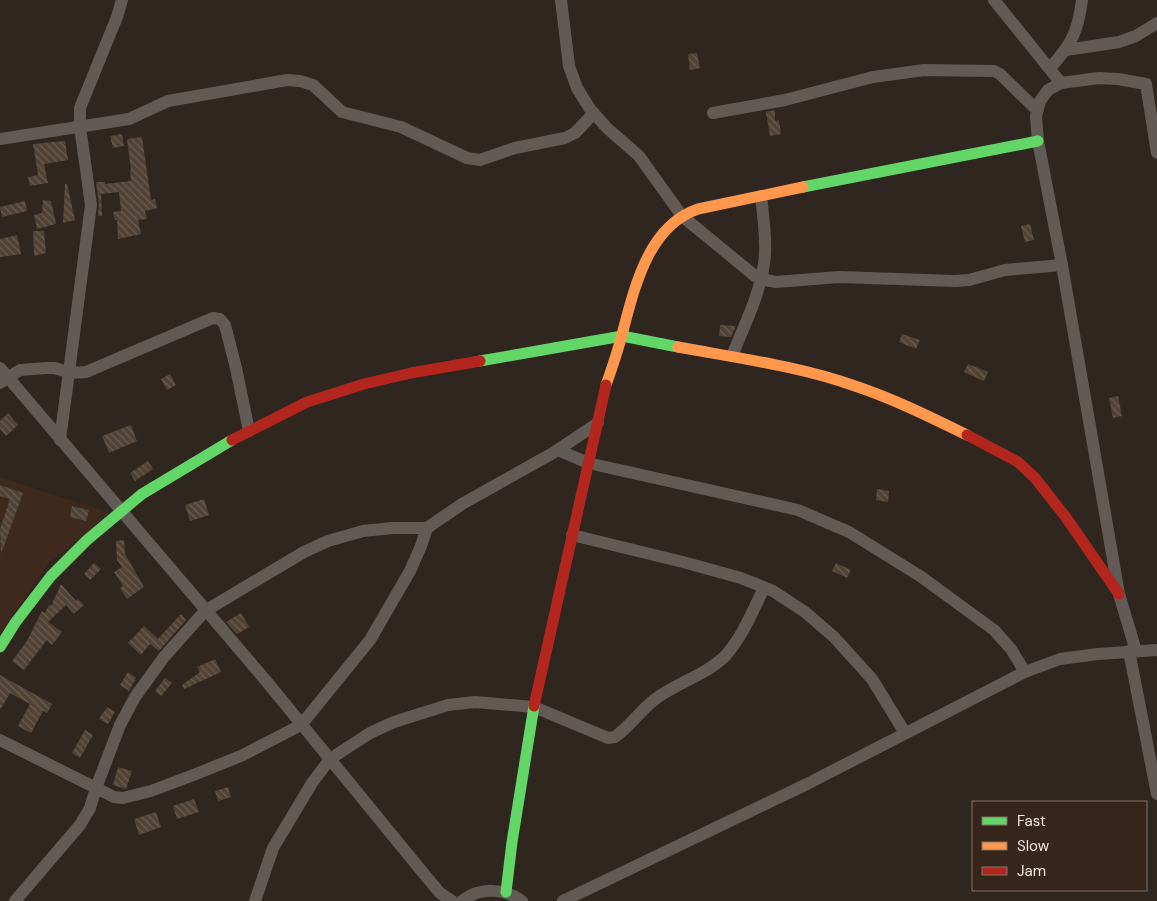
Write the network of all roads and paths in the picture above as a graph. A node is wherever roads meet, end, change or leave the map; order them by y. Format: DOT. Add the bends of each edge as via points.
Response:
graph roads {
  1 [pos="122,0"];
  2 [pos="561,0"];
  3 [pos="994,0"];
  4 [pos="1082,0"];
  5 [pos="1157,23"];
  6 [pos="1066,50"];
  7 [pos="1050,68"];
  8 [pos="1061,83"];
  9 [pos="1151,84"];
  10 [pos="1037,110"];
  11 [pos="594,113"];
  12 [pos="713,113"];
  13 [pos="80,127"];
  14 [pos="0,139"];
  15 [pos="1038,141"];
  16 [pos="1157,153"];
  17 [pos="761,196"];
  18 [pos="682,216"];
  19 [pos="1062,265"];
  20 [pos="762,279"];
  21 [pos="622,336"];
  22 [pos="732,356"];
  23 [pos="70,374"];
  24 [pos="2,376"];
  25 [pos="598,423"];
  26 [pos="249,431"];
  27 [pos="60,440"];
  28 [pos="558,450"];
  29 [pos="588,463"];
  30 [pos="121,511"];
  31 [pos="426,528"];
  32 [pos="572,536"];
  33 [pos="764,588"];
  34 [pos="1119,594"];
  35 [pos="205,611"];
  36 [pos="0,646"];
  37 [pos="1157,650"];
  38 [pos="1132,651"];
  39 [pos="1025,672"];
  40 [pos="534,707"];
  41 [pos="301,725"];
  42 [pos="905,734"];
  43 [pos="0,740"];
  44 [pos="330,759"];
  45 [pos="96,788"];
  46 [pos="1157,794"];
  47 [pos="506,892"];
  48 [pos="15,901"];
  49 [pos="256,901"];
  50 [pos="452,901"];
  51 [pos="462,901"];
  52 [pos="522,901"];
  53 [pos="563,901"];
  1 -- 13 [label="street" via="80,108"];
  2 -- 11 [label="street" via="569,66 577,88"];
  3 -- 7 [label="street"];
  4 -- 6 [label="street" via="1074,36"];
  5 -- 6 [label="street" via="1119,42"];
  6 -- 7 [label="street"];
  7 -- 8 [label="street"];
  8 -- 9 [label="street" via="1099,78"];
  8 -- 10 [label="street" via="1048,90"];
  9 -- 16 [label="street"];
  10 -- 12 [label="street" via="994,71 924,70 873,77 785,100"];
  10 -- 15 [label="street"];
  11 -- 13 [label="street" via="575,133 565,138 515,148 480,160 468,158 401,127 342,112 313,85 300,81 287,80 168,101 129,118"];
  11 -- 18 [label="street" via="639,156"];
  13 -- 14 [label="street"];
  13 -- 23 [label="street" via="91,205"];
  15 -- 17 [label="street"];
  15 -- 19 [label="street"];
  17 -- 18 [label="street" via="717,204"];
  17 -- 20 [label="street" via="765,237"];
  18 -- 20 [label="street"];
  18 -- 21 [label="street" via="656,242 644,263 629,302"];
  19 -- 20 [label="street" via="1005,270 955,282 839,277 776,282"];
  19 -- 34 [label="street"];
  20 -- 22 [label="street"];
  21 -- 22 [label="street"];
  21 -- 25 [label="street"];
  21 -- 26 [label="street" via="364,384 307,402"];
  22 -- 34 [label="street" via="853,385 902,403 1018,462 1065,516"];
  23 -- 24 [label="street" via="46,368 20,370"];
  23 -- 26 [label="street" via="86,372 213,318 220,319 225,325"];
  23 -- 27 [label="street"];
  24 -- 27 [label="street"];
  25 -- 28 [label="street"];
  25 -- 29 [label="street"];
  26 -- 30 [label="street" via="142,494"];
  27 -- 30 [label="street"];
  28 -- 29 [label="street"];
  28 -- 31 [label="street" via="483,491"];
  29 -- 32 [label="street"];
  29 -- 39 [label="street" via="798,510 849,532 920,576 994,630"];
  30 -- 35 [label="street"];
  30 -- 36 [label="street" via="51,576"];
  31 -- 35 [label="street" via="363,531 328,541"];
  31 -- 41 [label="street" via="410,571 370,640"];
  32 -- 33 [label="street" via="683,562"];
  32 -- 40 [label="street"];
  33 -- 40 [label="street" via="725,656 654,700 615,737 608,738"];
  33 -- 42 [label="street" via="805,612 834,637 872,679"];
  34 -- 38 [label="street"];
  35 -- 41 [label="street"];
  35 -- 45 [label="street" via="164,657 135,697 120,725"];
  37 -- 38 [label="street"];
  38 -- 39 [label="street" via="1060,659"];
  38 -- 46 [label="street"];
  39 -- 42 [label="street"];
  40 -- 44 [label="street" via="475,702 448,705 394,722"];
  40 -- 47 [label="street"];
  41 -- 44 [label="street"];
  41 -- 45 [label="street" via="243,755 151,790 123,798"];
  42 -- 53 [label="street"];
  43 -- 45 [label="street"];
  44 -- 49 [label="street" via="273,848"];
  44 -- 50 [label="street" via="440,893"];
  45 -- 48 [label="street" via="80,825"];
  47 -- 51 [label="street" via="480,892"];
  47 -- 52 [label="street"];
}
